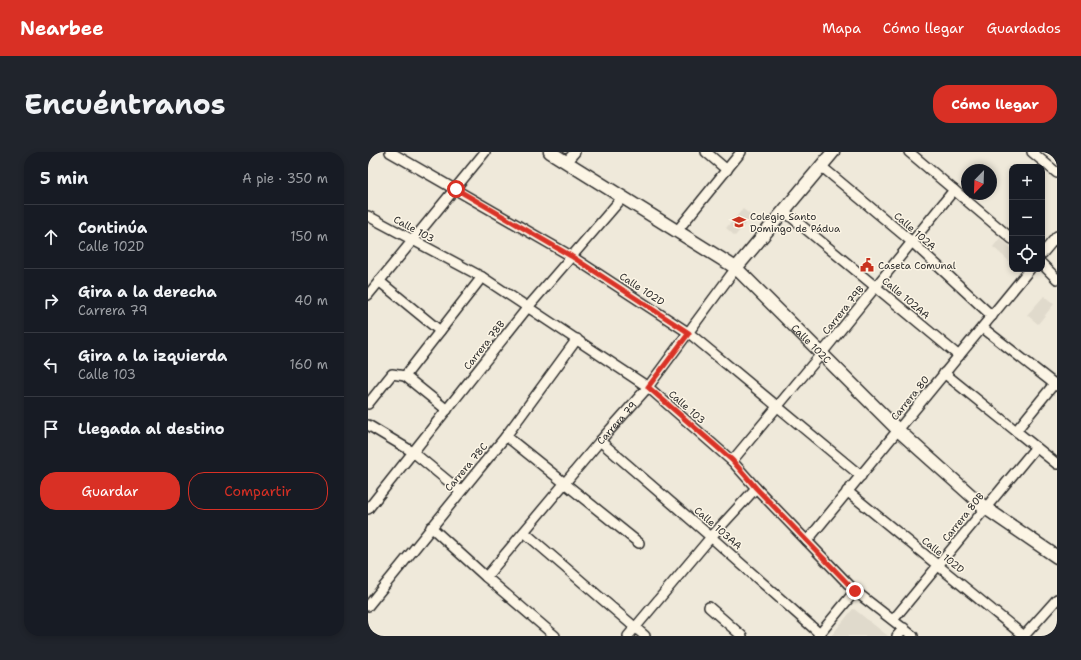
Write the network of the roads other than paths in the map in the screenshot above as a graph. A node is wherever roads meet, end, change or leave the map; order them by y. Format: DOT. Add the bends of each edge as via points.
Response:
graph roads {
  1 [pos="390,152"];
  2 [pos="485,152"];
  3 [pos="550,152"];
  4 [pos="574,152"];
  5 [pos="706,152"];
  6 [pos="741,152"];
  7 [pos="833,152"];
  8 [pos="910,152"];
  9 [pos="1032,152"];
  10 [pos="566,162"];
  11 [pos="821,166"];
  12 [pos="727,170"];
  13 [pos="1057,173"];
  14 [pos="456,189"];
  15 [pos="954,190"];
  16 [pos="622,198"];
  17 [pos="784,211"];
  18 [pos="368,216"];
  19 [pos="677,230"];
  20 [pos="1009,236"];
  21 [pos="1057,236"];
  22 [pos="413,240"];
  23 [pos="912,242"];
  24 [pos="1045,250"];
  25 [pos="571,256"];
  26 [pos="1045,267"];
  27 [pos="736,268"];
  28 [pos="1028,272"];
  29 [pos="482,277"];
  30 [pos="1057,279"];
  31 [pos="379,281"];
  32 [pos="876,288"];
  33 [pos="368,295"];
  34 [pos="528,308"];
  35 [pos="992,316"];
  36 [pos="983,328"];
  37 [pos="440,331"];
  38 [pos="689,333"];
  39 [pos="577,339"];
  40 [pos="822,354"];
  41 [pos="959,356"];
  42 [pos="944,373"];
  43 [pos="405,376"];
  44 [pos="1056,385"];
  45 [pos="648,387"];
  46 [pos="368,404"];
  47 [pos="778,406"];
  48 [pos="447,410"];
  49 [pos="368,425"];
  50 [pos="899,431"];
  51 [pos="1016,431"];
  52 [pos="506,436"];
  53 [pos="600,441"];
  54 [pos="1036,447"];
  55 [pos="413,452"];
  56 [pos="732,460"];
  57 [pos="1057,464"];
  58 [pos="861,476"];
  59 [pos="566,483"];
  60 [pos="756,488"];
  61 [pos="460,491"];
  62 [pos="847,491"];
  63 [pos="984,507"];
  64 [pos="368,509"];
  65 [pos="431,526"];
  66 [pos="524,532"];
  67 [pos="711,537"];
  68 [pos="807,541"];
  69 [pos="639,543"];
  70 [pos="1057,557"];
  71 [pos="939,565"];
  72 [pos="486,577"];
  73 [pos="855,591"];
  74 [pos="1057,599"];
  75 [pos="368,606"];
  76 [pos="708,607"];
  77 [pos="893,620"];
  78 [pos="636,627"];
  79 [pos="904,628"];
  80 [pos="819,635"];
  81 [pos="556,636"];
  82 [pos="628,636"];
  83 [pos="645,636"];
  84 [pos="742,636"];
  85 [pos="896,636"];
  86 [pos="913,636"];
  87 [pos="1024,636"];
  1 -- 14 [label="street, Calle 102D"];
  2 -- 14 [label="street"];
  3 -- 10 [label="street, Calle 102C"];
  4 -- 10 [label="street"];
  5 -- 12 [label="street"];
  6 -- 12 [label="street"];
  7 -- 11 [label="street, Carrera 79"];
  8 -- 15 [label="street"];
  9 -- 13 [label="street"];
  10 -- 16 [label="street, Calle 102C"];
  11 -- 17 [label="street, Carrera 79"];
  11 -- 23 [label="street, Calle 102A"];
  12 -- 19 [label="street"];
  14 -- 22 [label="street"];
  14 -- 25 [label="street, Calle 102D"];
  15 -- 20 [label="street"];
  15 -- 23 [label="street, Carrera 79B"];
  16 -- 19 [label="street, Calle 102C"];
  16 -- 25 [label="street, Carrera 78B"];
  17 -- 27 [label="street, Carrera 79"];
  17 -- 32 [label="street, Calle 102AA"];
  18 -- 22 [label="street, Calle 103"];
  19 -- 27 [label="street, Calle 102C"];
  21 -- 24 [label="street"];
  22 -- 29 [label="street, Calle 103"];
  22 -- 31 [label="street"];
  23 -- 32 [label="street, Carrera 79B"];
  23 -- 35 [label="street, Calle 102A"];
  25 -- 34 [label="street, Carrera 78B"];
  25 -- 38 [label="street, Calle 102D"];
  26 -- 30 [label="street"];
  27 -- 38 [label="street, Carrera 79"];
  27 -- 40 [label="street, Calle 102C"];
  28 -- 35 [label="street, Carrera 80"];
  29 -- 34 [label="street, Calle 103"];
  29 -- 37 [label="street"];
  31 -- 33 [label="street"];
  31 -- 37 [label="street"];
  32 -- 40 [label="street, Carrera 79B"];
  32 -- 41 [label="street, Calle 102AA"];
  34 -- 39 [label="street, Calle 103"];
  34 -- 48 [label="street, Carrera 78B"];
  35 -- 36 [label="street, Carrera 80"];
  36 -- 41 [label="street, Carrera 80"];
  36 -- 44 [label="street"];
  37 -- 43 [label="street"];
  38 -- 45 [label="street, Carrera 79"];
  38 -- 47 [label="street, Calle 102D"];
  39 -- 45 [label="street, Calle 103"];
  39 -- 52 [label="street, Carrera 78C"];
  40 -- 47 [label="street, Carrera 79B"];
  40 -- 50 [label="street, Calle 102C"];
  41 -- 42 [label="street, Carrera 80"];
  42 -- 50 [label="street, Carrera 80"];
  42 -- 51 [label="street"];
  43 -- 46 [label="street" via="392,374"];
  43 -- 48 [label="street"];
  44 -- 51 [label="street"];
  45 -- 53 [label="street, Carrera 79"];
  45 -- 56 [label="street, Calle 103"];
  47 -- 56 [label="street, Carrera 79B"];
  47 -- 58 [label="street, Calle 102D"];
  48 -- 55 [label="street, Carrera 78B"];
  49 -- 55 [label="street"];
  50 -- 58 [label="street, Carrera 80"];
  50 -- 63 [label="street, Calle 102C"];
  51 -- 54 [label="street"];
  52 -- 59 [label="street"];
  52 -- 61 [label="street, Carrera 78C"];
  53 -- 59 [label="street, Carrera 79"];
  53 -- 67 [label="street, Calle 103AA"];
  54 -- 57 [label="street"];
  54 -- 63 [label="street, Carrera 80B"];
  55 -- 61 [label="street"];
  55 -- 64 [label="street, Carrera 78B"];
  56 -- 60 [label="street, Calle 103"];
  58 -- 62 [label="street, Carrera 80"];
  59 -- 66 [label="street, Carrera 79"];
  59 -- 69 [label="street"];
  60 -- 67 [label="street"];
  60 -- 68 [label="street, Calle 103"];
  61 -- 65 [label="street, Carrera 78C"];
  62 -- 68 [label="street, Carrera 80"];
  62 -- 71 [label="street, Calle 102D"];
  63 -- 70 [label="street, Calle 102C"];
  63 -- 71 [label="street, Carrera 80B"];
  65 -- 72 [label="street"];
  65 -- 75 [label="street, Carrera 78C"];
  66 -- 72 [label="street, Carrera 79"];
  66 -- 78 [label="street"];
  67 -- 78 [label="street"];
  67 -- 80 [label="street, Calle 103AA"];
  68 -- 73 [label="street, Calle 103"];
  71 -- 77 [label="street, Carrera 80B"];
  71 -- 87 [label="street, Calle 102D"];
  72 -- 81 [label="street"];
  73 -- 77 [label="street, Calle 103"];
  73 -- 80 [label="street"];
  74 -- 87 [label="street"];
  76 -- 84 [label="street"];
  77 -- 79 [label="street, Calle 103"];
  78 -- 82 [label="street"];
  78 -- 83 [label="street"];
  79 -- 85 [label="street"];
  79 -- 86 [label="street, Calle 103"];
}
